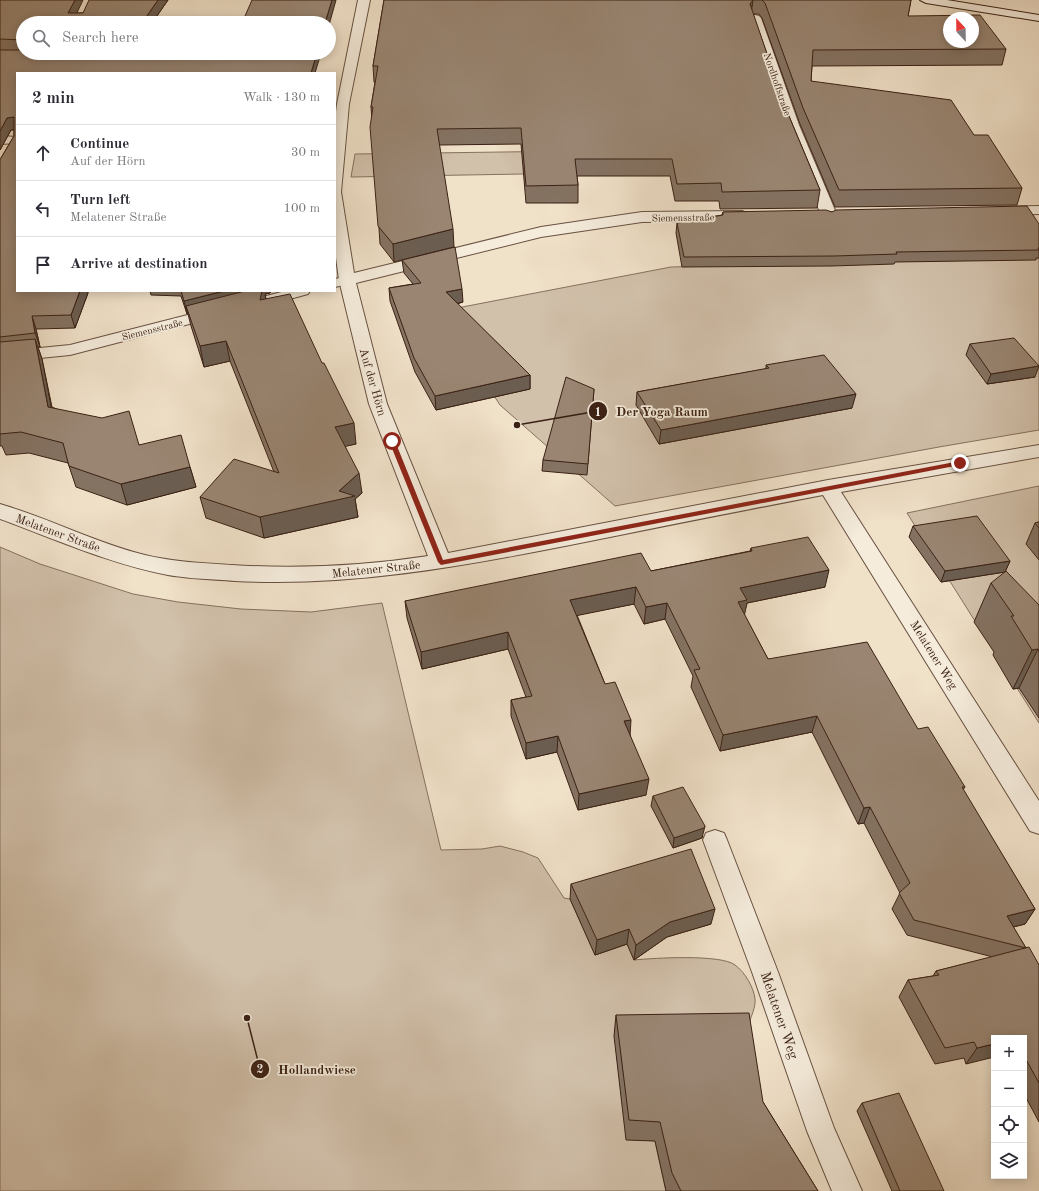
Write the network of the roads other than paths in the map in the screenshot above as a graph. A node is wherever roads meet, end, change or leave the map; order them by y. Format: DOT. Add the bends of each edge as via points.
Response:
graph roads {
  1 [pos="364,0"];
  2 [pos="928,0"];
  3 [pos="1039,10"];
  4 [pos="755,18"];
  5 [pos="1039,18"];
  6 [pos="10,138"];
  7 [pos="7,153"];
  8 [pos="336,179"];
  9 [pos="336,207"];
  10 [pos="1039,210"];
  11 [pos="985,212"];
  12 [pos="814,215"];
  13 [pos="829,215"];
  14 [pos="845,215"];
  15 [pos="759,216"];
  16 [pos="341,281"];
  17 [pos="299,292"];
  18 [pos="250,304"];
  19 [pos="228,310"];
  20 [pos="0,357"];
  21 [pos="1039,451"];
  22 [pos="828,488"];
  23 [pos="0,512"];
  24 [pos="441,562"];
  25 [pos="1039,823"];
  26 [pos="715,840"];
  27 [pos="847,1191"];
  1 -- 8 [label="street, Auf der Hörn" via="342,104"];
  2 -- 3 [label="street"];
  2 -- 5 [label="street"];
  4 -- 13 [label="street, Nordhoffstraße" via="790,118"];
  6 -- 7 [label="street"];
  9 -- 16 [label="street, Auf der Hörn"];
  10 -- 11 [label="street"];
  12 -- 13 [label="street"];
  13 -- 14 [label="street"];
  15 -- 16 [label="street, Siemensstraße" via="642,217 541,232"];
  16 -- 24 [label="street, Auf der Hörn" via="378,404"];
  17 -- 18 [label="lane"];
  19 -- 20 [label="lane, Siemensstraße" via="70,350"];
  21 -- 22 [label="street, Melatener Straße"];
  22 -- 24 [label="street, Melatener Straße"];
  22 -- 25 [label="street, Melatener Weg"];
  23 -- 24 [label="street, Melatener Straße" via="121,555 168,567 246,575 338,574"];
  26 -- 27 [label="lane, Melatener Weg" via="821,1131"];
}
